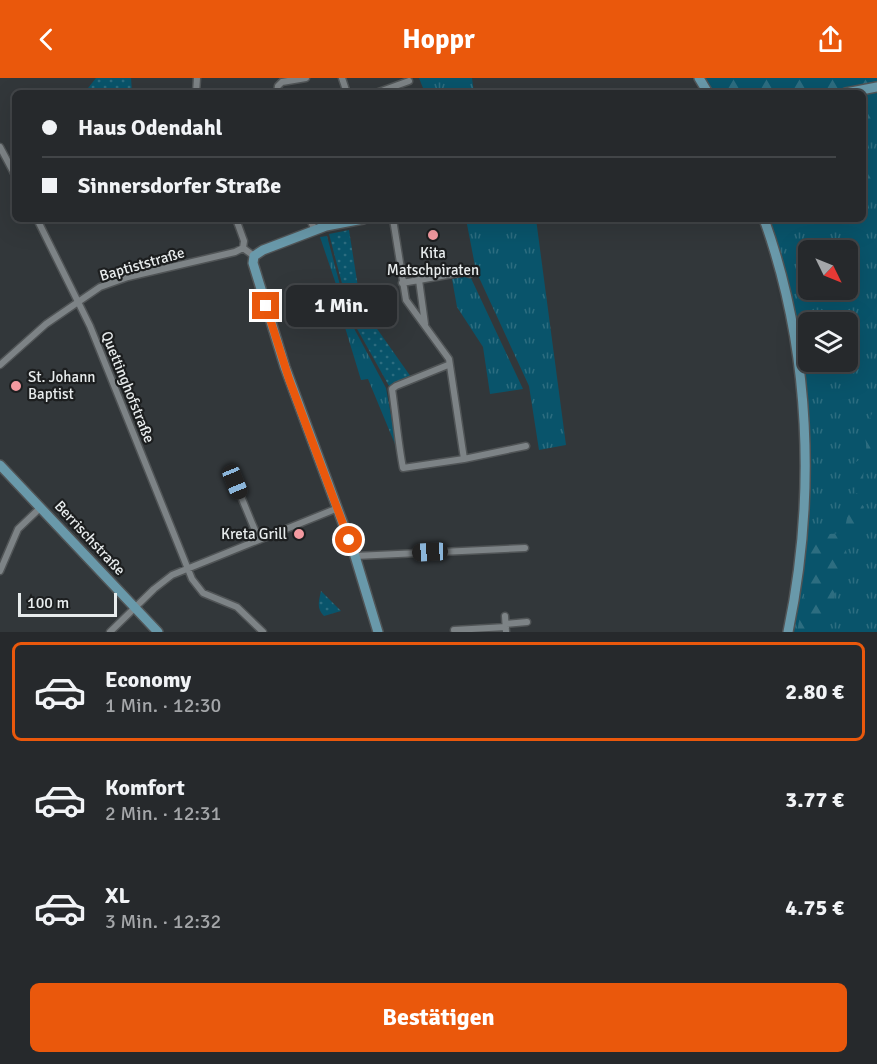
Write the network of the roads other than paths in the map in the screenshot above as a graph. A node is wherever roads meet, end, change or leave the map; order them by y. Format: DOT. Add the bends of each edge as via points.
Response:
graph roads {
  1 [pos="306,78"];
  2 [pos="409,81"];
  3 [pos="877,87"];
  4 [pos="277,90"];
  5 [pos="384,90"];
  6 [pos="862,90"];
  7 [pos="0,147"];
  8 [pos="12,169"];
  9 [pos="40,222"];
  10 [pos="237,222"];
  11 [pos="311,222"];
  12 [pos="338,222"];
  13 [pos="393,222"];
  14 [pos="765,222"];
  15 [pos="315,231"];
  16 [pos="243,248"];
  17 [pos="254,256"];
  18 [pos="470,273"];
  19 [pos="419,280"];
  20 [pos="402,283"];
  21 [pos="79,300"];
  22 [pos="425,325"];
  23 [pos="0,365"];
  24 [pos="448,365"];
  25 [pos="526,446"];
  26 [pos="464,459"];
  27 [pos="0,465"];
  28 [pos="235,482"];
  29 [pos="40,508"];
  30 [pos="338,508"];
  31 [pos="259,540"];
  32 [pos="525,548"];
  33 [pos="355,556"];
  34 [pos="188,568"];
  35 [pos="0,571"];
  36 [pos="134,607"];
  37 [pos="527,622"];
  38 [pos="506,625"];
  39 [pos="454,630"];
  40 [pos="110,632"];
  41 [pos="158,632"];
  42 [pos="263,632"];
  43 [pos="378,632"];
  44 [pos="788,632"];
  1 -- 4 [label="street" via="282,82"];
  2 -- 5 [label="street"];
  3 -- 6 [label="street"];
  7 -- 8 [label="street"];
  9 -- 21 [label="street, Quettinghofstraße"];
  10 -- 16 [label="street"];
  11 -- 15 [label="street"];
  12 -- 15 [label="street"];
  13 -- 20 [label="street"];
  14 -- 44 [label="street" via="790,316 803,413 805,499 800,564"];
  15 -- 17 [label="street"];
  16 -- 17 [label="street"];
  16 -- 21 [label="street, Baptiststraße" via="114,282"];
  17 -- 30 [label="street" via="275,338"];
  18 -- 19 [label="street"];
  19 -- 20 [label="street"];
  19 -- 22 [label="street"];
  20 -- 22 [label="street" via="406,300"];
  21 -- 23 [label="street, Baptiststraße"];
  21 -- 34 [label="street, Quettinghofstraße"];
  22 -- 24 [label="street"];
  24 -- 26 [label="street"];
  24 -- 26 [label="street" via="392,389 396,434 403,468"];
  25 -- 26 [label="street"];
  27 -- 29 [label="street, Berrischstraße"];
  28 -- 31 [label="street"];
  29 -- 35 [label="street" via="18,530"];
  29 -- 36 [label="street, Berrischstraße"];
  30 -- 31 [label="street"];
  30 -- 33 [label="street"];
  31 -- 34 [label="street"];
  32 -- 33 [label="street"];
  33 -- 43 [label="street"];
  34 -- 36 [label="street" via="163,580"];
  34 -- 42 [label="street, Quettinghofstraße" via="203,593 237,607"];
  36 -- 40 [label="street"];
  36 -- 41 [label="street, Berrischstraße"];
  37 -- 38 [label="street"];
  38 -- 39 [label="street"];
}
